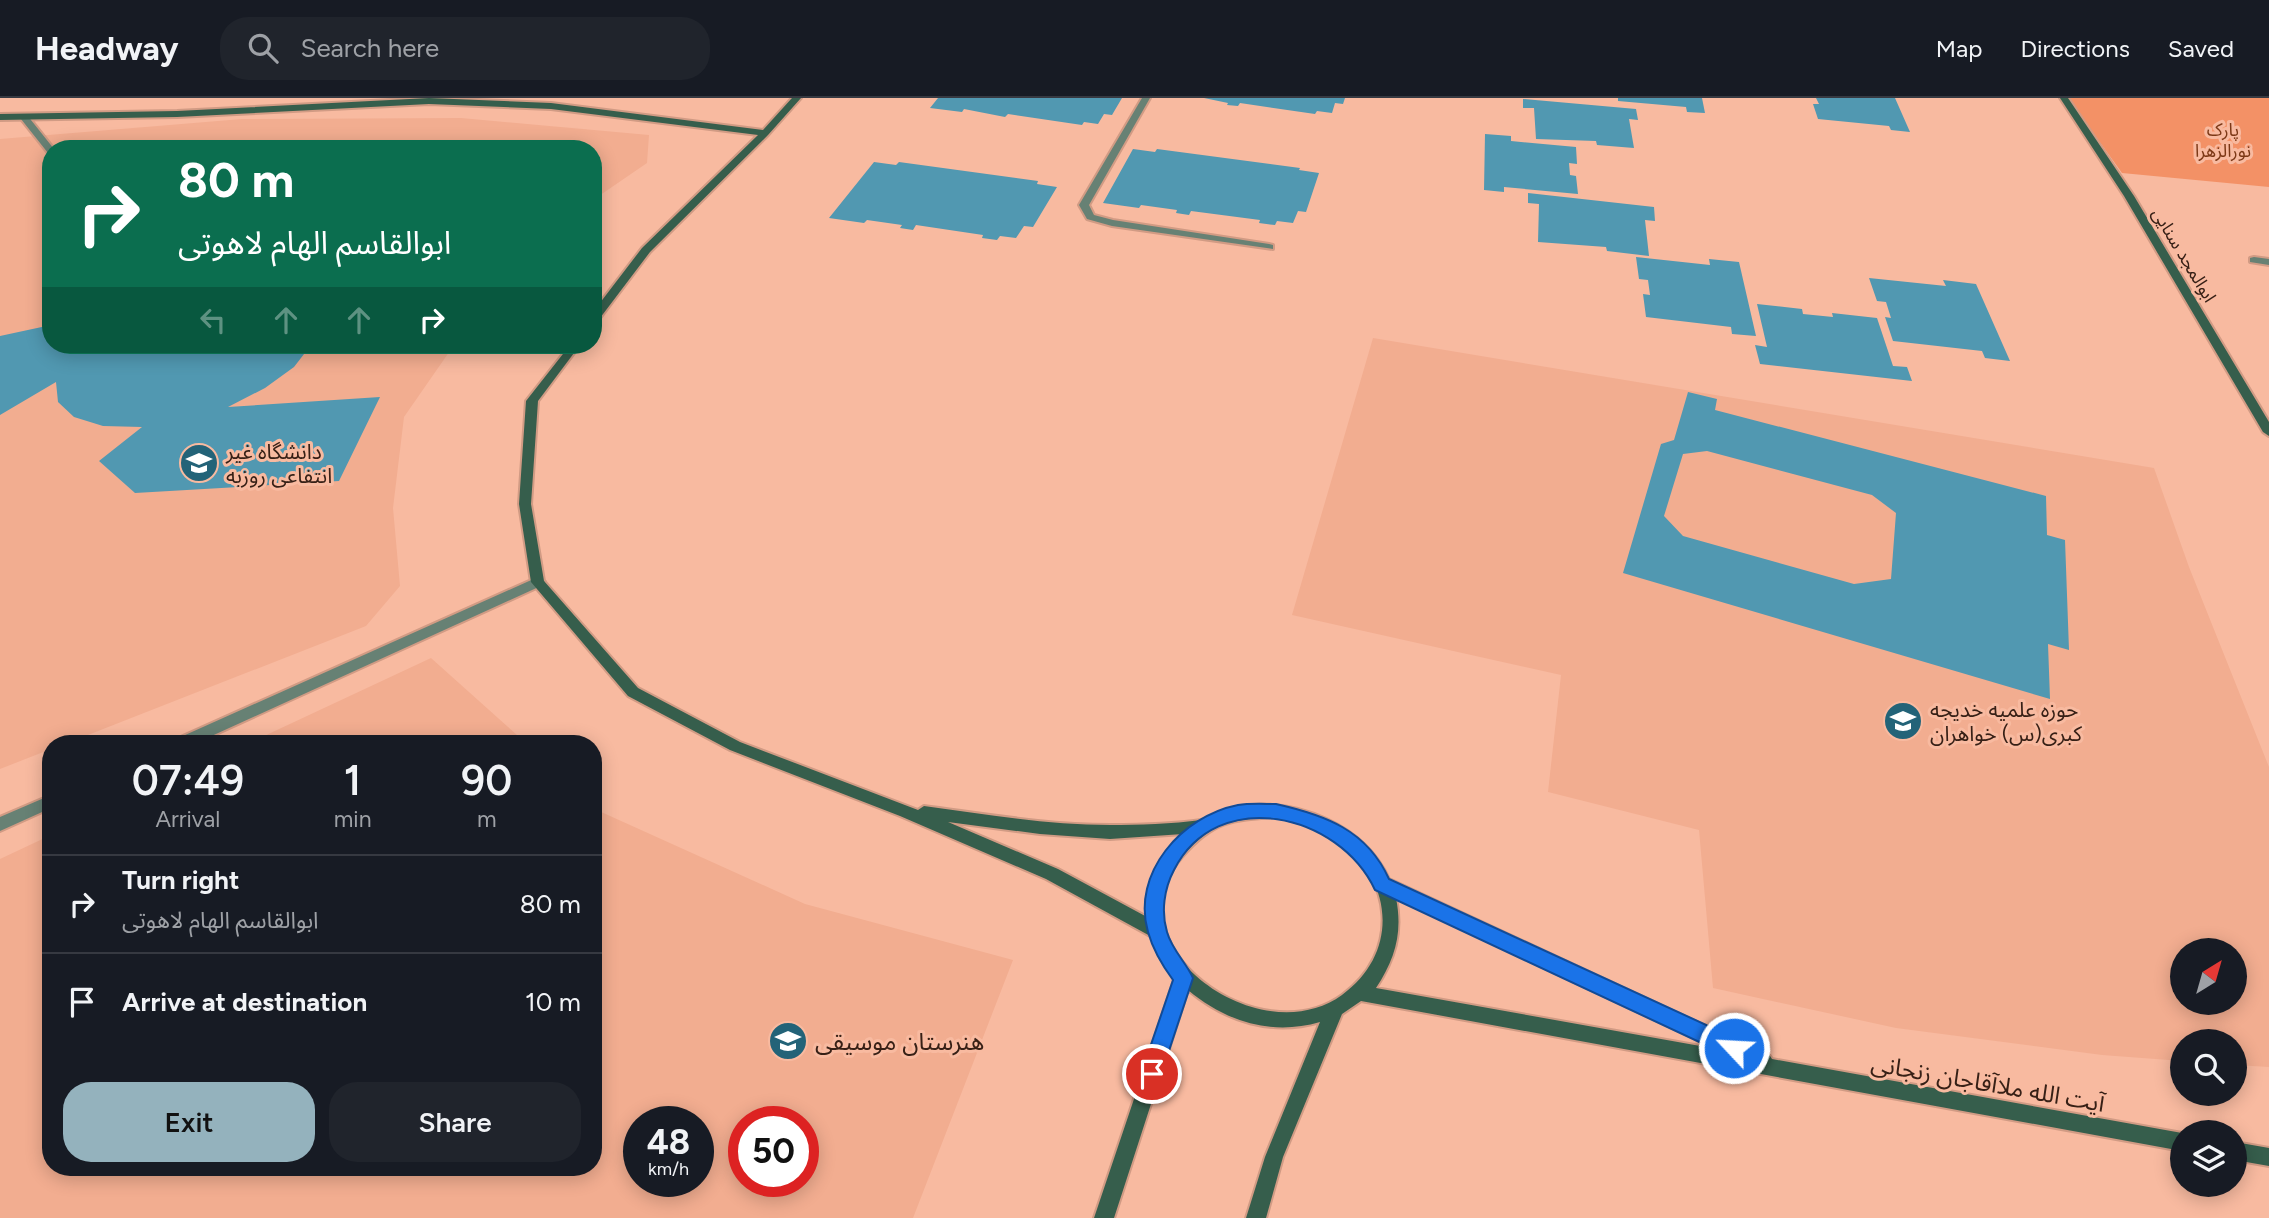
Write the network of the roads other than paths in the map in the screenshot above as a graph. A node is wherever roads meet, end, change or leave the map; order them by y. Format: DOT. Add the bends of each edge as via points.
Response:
graph roads {
  1 [pos="797,98"];
  2 [pos="1146,98"];
  3 [pos="2064,98"];
  4 [pos="0,117"];
  5 [pos="24,117"];
  6 [pos="765,133"];
  7 [pos="42,140"];
  8 [pos="1269,247"];
  9 [pos="2254,260"];
  10 [pos="2269,262"];
  11 [pos="602,308"];
  12 [pos="568,354"];
  13 [pos="2269,432"];
  14 [pos="538,582"];
  15 [pos="199,735"];
  16 [pos="42,805"];
  17 [pos="905,811"];
  18 [pos="0,824"];
  19 [pos="1203,826"];
  20 [pos="1382,884"];
  21 [pos="1157,931"];
  22 [pos="1183,978"];
  23 [pos="1361,993"];
  24 [pos="1334,1011"];
  25 [pos="1785,1071"];
  26 [pos="2170,1140"];
  27 [pos="2247,1153"];
  28 [pos="2269,1157"];
  29 [pos="1104,1218"];
  30 [pos="1256,1218"];
  1 -- 6 [label="main road"];
  2 -- 8 [label="street" via="1084,205 1090,218"];
  3 -- 13 [label="main road, ابوالمجد سنایی" via="2129,196"];
  4 -- 5 [label="main road"];
  5 -- 6 [label="main road" via="429,101 551,106"];
  5 -- 7 [label="street"];
  6 -- 11 [label="main road" via="646,250"];
  9 -- 10 [label="street"];
  12 -- 14 [label="main road" via="532,401 525,504"];
  14 -- 15 [label="street"];
  14 -- 17 [label="main road" via="633,692 735,746"];
  16 -- 18 [label="street"];
  17 -- 19 [label="main road" via="1110,832"];
  17 -- 21 [label="main road" via="1052,874"];
  19 -- 20 [label="main road" via="1237,813 1276,811 1315,820 1349,840 1375,868"];
  19 -- 21 [label="main road" via="1175,849 1159,880 1154,905"];
  20 -- 23 [label="main road" via="1390,902 1392,939 1382,967"];
  20 -- 25 [label="main road"];
  21 -- 22 [label="main road"];
  22 -- 24 [label="main road" via="1214,1003 1253,1019 1295,1021"];
  22 -- 29 [label="main road"];
  23 -- 24 [label="main road"];
  23 -- 25 [label="main road"];
  24 -- 30 [label="main road" via="1274,1157"];
  25 -- 26 [label="main road, آیت الله ملاآقاجان زنجانی"];
  27 -- 28 [label="main road"];
}
